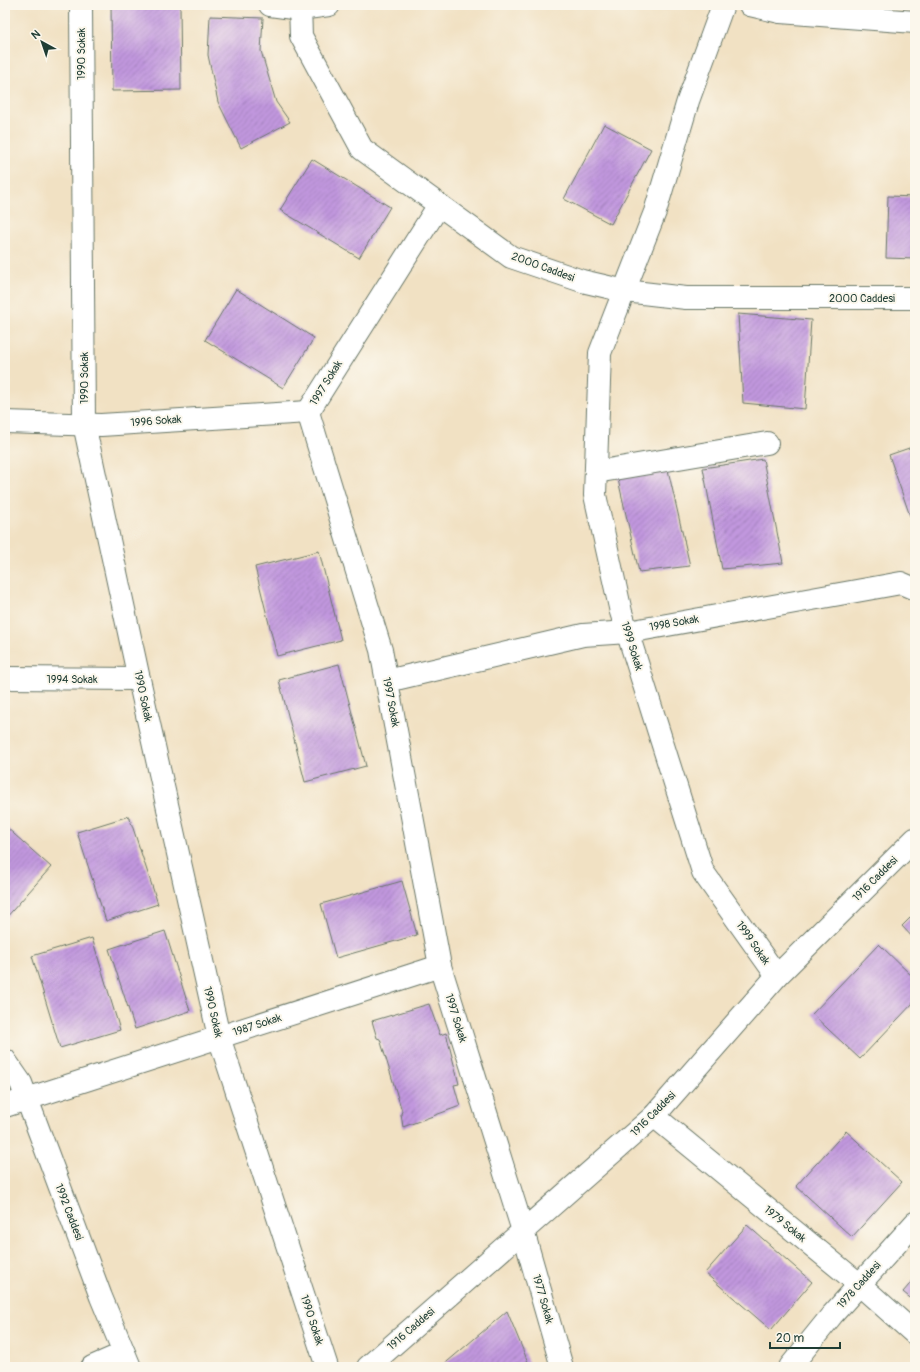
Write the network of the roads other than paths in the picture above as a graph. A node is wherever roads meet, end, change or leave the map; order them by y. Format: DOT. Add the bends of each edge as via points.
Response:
graph roads {
  1 [pos="81,5"];
  2 [pos="270,5"];
  3 [pos="329,5"];
  4 [pos="723,5"];
  5 [pos="750,5"];
  6 [pos="300,7"];
  7 [pos="915,22"];
  8 [pos="439,205"];
  9 [pos="625,291"];
  10 [pos="915,298"];
  11 [pos="308,412"];
  12 [pos="5,422"];
  13 [pos="84,424"];
  14 [pos="767,443"];
  15 [pos="596,472"];
  16 [pos="915,589"];
  17 [pos="628,632"];
  18 [pos="5,678"];
  19 [pos="139,679"];
  20 [pos="387,680"];
  21 [pos="915,839"];
  22 [pos="440,966"];
  23 [pos="777,976"];
  24 [pos="219,1037"];
  25 [pos="5,1060"];
  26 [pos="27,1099"];
  27 [pos="5,1106"];
  28 [pos="654,1116"];
  29 [pos="915,1223"];
  30 [pos="523,1231"];
  31 [pos="859,1284"];
  32 [pos="915,1334"];
  33 [pos="127,1360"];
  34 [pos="92,1367"];
  35 [pos="327,1367"];
  36 [pos="368,1367"];
  37 [pos="562,1367"];
  38 [pos="790,1367"];
  1 -- 13 [label="street, 1990 Sokak"];
  2 -- 6 [label="street"];
  3 -- 6 [label="street"];
  4 -- 9 [label="street, 1999 Sokak" via="688,101 655,212"];
  5 -- 7 [label="street" via="780,12"];
  6 -- 8 [label="street, 2000 Caddesi" via="301,36 362,149"];
  8 -- 9 [label="street, 2000 Caddesi" via="510,257 582,281"];
  8 -- 11 [label="street, 1997 Sokak"];
  9 -- 10 [label="street, 2000 Caddesi" via="686,298"];
  9 -- 15 [label="street, 1999 Sokak" via="600,353"];
  11 -- 13 [label="street, 1996 Sokak"];
  11 -- 20 [label="street, 1997 Sokak" via="381,650"];
  12 -- 13 [label="street, 1996 Sokak"];
  13 -- 19 [label="street, 1990 Sokak"];
  14 -- 15 [label="street"];
  15 -- 17 [label="street, 1999 Sokak" via="595,495 621,612"];
  16 -- 17 [label="street, 1998 Sokak" via="901,583"];
  17 -- 20 [label="street, 1998 Sokak" via="583,635"];
  17 -- 23 [label="street, 1999 Sokak" via="703,872"];
  18 -- 19 [label="street, 1994 Sokak"];
  19 -- 24 [label="street, 1990 Sokak"];
  20 -- 22 [label="street, 1997 Sokak"];
  21 -- 23 [label="street, 1916 Caddesi"];
  22 -- 24 [label="street, 1987 Sokak"];
  22 -- 30 [label="street, 1997 Sokak"];
  23 -- 28 [label="street, 1916 Caddesi"];
  24 -- 26 [label="street, 1987 Sokak"];
  24 -- 35 [label="street, 1990 Sokak"];
  25 -- 26 [label="street, 1992 Caddesi" via="21,1083"];
  26 -- 27 [label="street, 1987 Sokak"];
  26 -- 33 [label="street, 1992 Caddesi" via="98,1290"];
  28 -- 30 [label="street, 1916 Caddesi"];
  28 -- 31 [label="street, 1979 Sokak"];
  29 -- 31 [label="street, 1978 Caddesi"];
  30 -- 36 [label="street, 1916 Caddesi"];
  30 -- 37 [label="street, 1977 Sokak"];
  31 -- 32 [label="street, 1979 Sokak"];
  31 -- 38 [label="street, 1978 Caddesi"];
  33 -- 34 [label="street"];
}
